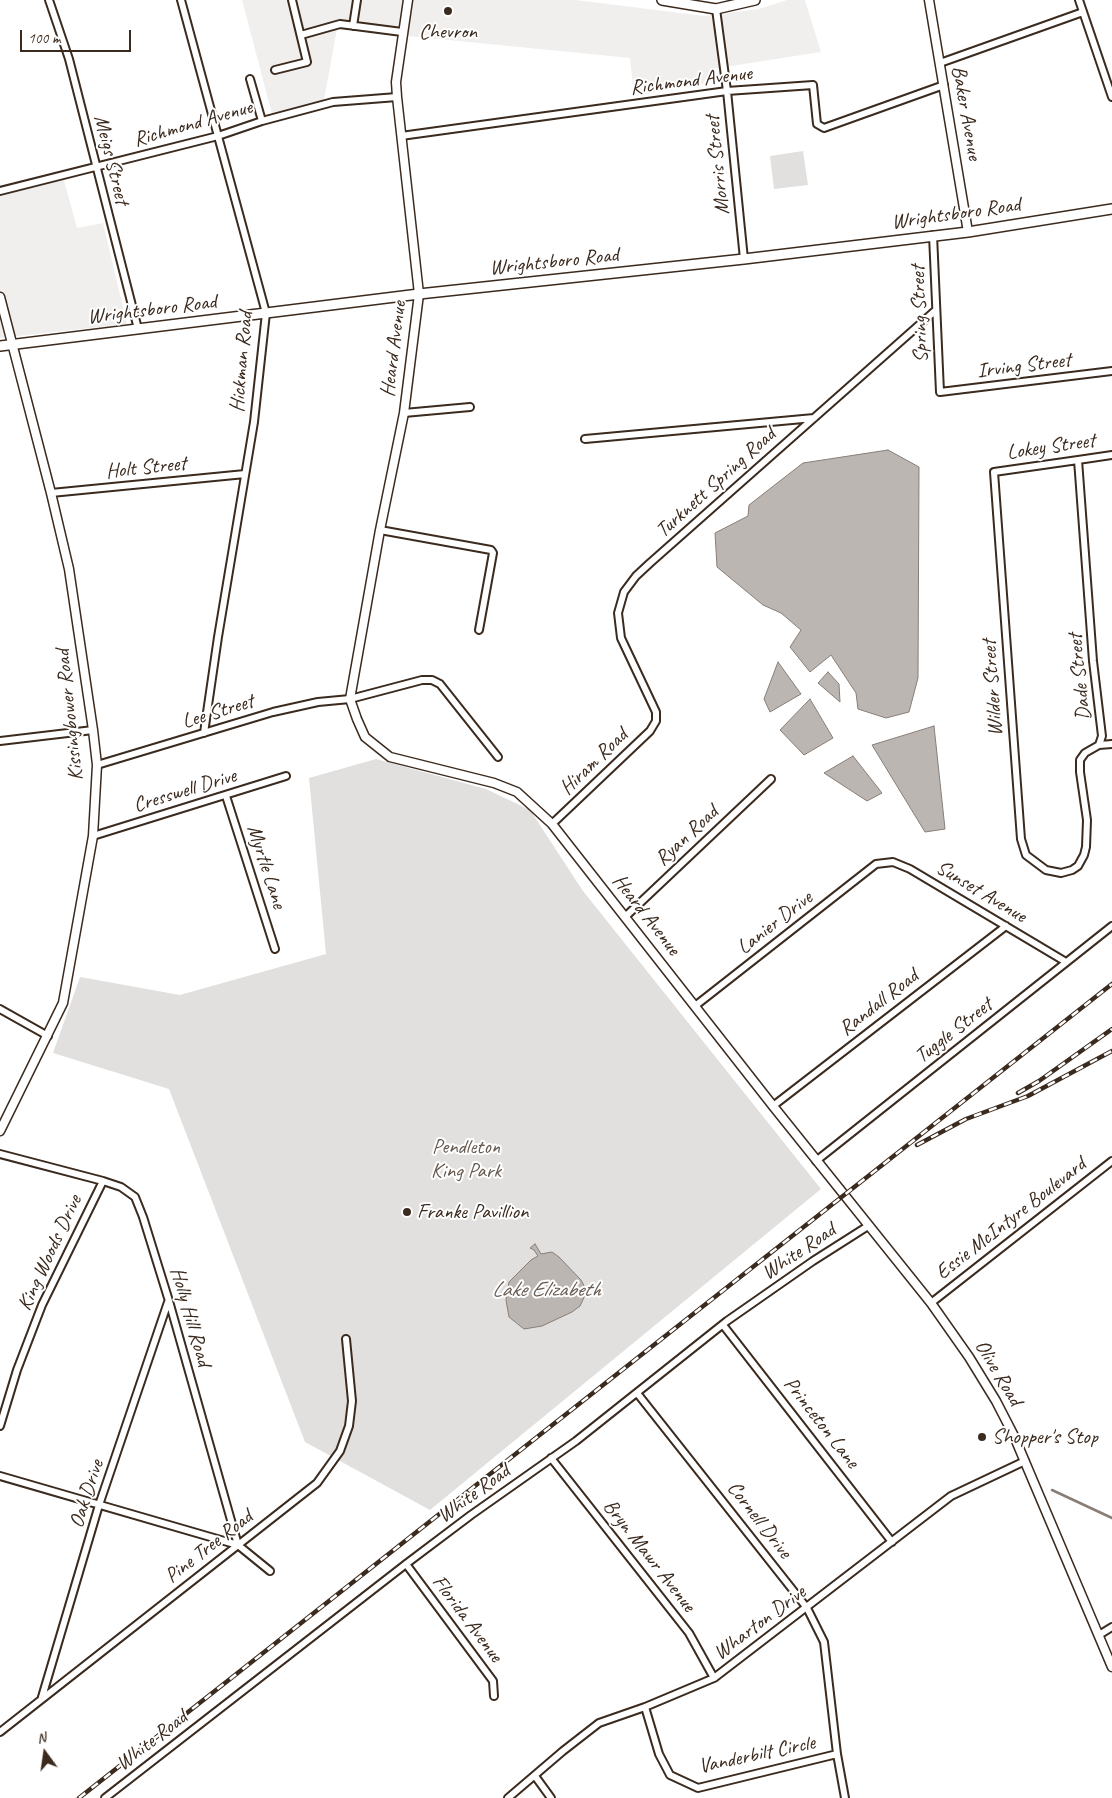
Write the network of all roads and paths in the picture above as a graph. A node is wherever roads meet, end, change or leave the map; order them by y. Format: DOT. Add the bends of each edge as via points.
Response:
graph roads {
  1 [pos="50,0"];
  2 [pos="181,0"];
  3 [pos="292,0"];
  4 [pos="357,0"];
  5 [pos="408,0"];
  6 [pos="662,0"];
  7 [pos="755,0"];
  8 [pos="929,0"];
  9 [pos="1079,0"];
  10 [pos="716,8"];
  11 [pos="1083,12"];
  12 [pos="353,26"];
  13 [pos="402,32"];
  14 [pos="301,35"];
  15 [pos="940,63"];
  16 [pos="275,70"];
  17 [pos="250,79"];
  18 [pos="944,85"];
  19 [pos="727,91"];
  20 [pos="1112,96"];
  21 [pos="397,97"];
  22 [pos="262,121"];
  23 [pos="218,136"];
  24 [pos="400,136"];
  25 [pos="96,168"];
  26 [pos="0,192"];
  27 [pos="1112,209"];
  28 [pos="968,232"];
  29 [pos="934,235"];
  30 [pos="744,259"];
  31 [pos="419,294"];
  32 [pos="0,297"];
  33 [pos="936,310"];
  34 [pos="266,313"];
  35 [pos="138,329"];
  36 [pos="13,345"];
  37 [pos="0,346"];
  38 [pos="1112,371"];
  39 [pos="940,392"];
  40 [pos="470,407"];
  41 [pos="404,413"];
  42 [pos="814,418"];
  43 [pos="585,439"];
  44 [pos="1112,456"];
  45 [pos="1078,460"];
  46 [pos="994,472"];
  47 [pos="245,474"];
  48 [pos="51,493"];
  49 [pos="380,530"];
  50 [pos="479,630"];
  51 [pos="350,699"];
  52 [pos="656,721"];
  53 [pos="94,730"];
  54 [pos="204,733"];
  55 [pos="0,741"];
  56 [pos="1112,744"];
  57 [pos="1099,745"];
  58 [pos="498,757"];
  59 [pos="97,765"];
  60 [pos="286,776"];
  61 [pos="771,779"];
  62 [pos="226,796"];
  63 [pos="552,824"];
  64 [pos="93,836"];
  65 [pos="876,864"];
  66 [pos="1068,872"];
  67 [pos="625,917"];
  68 [pos="1006,926"];
  69 [pos="1112,926"];
  70 [pos="276,949"];
  71 [pos="1066,962"];
  72 [pos="695,1006"];
  73 [pos="0,1009"];
  74 [pos="48,1036"];
  75 [pos="772,1106"];
  76 [pos="0,1131"];
  77 [pos="0,1154"];
  78 [pos="816,1161"];
  79 [pos="1112,1161"];
  80 [pos="103,1181"];
  81 [pos="868,1226"];
  82 [pos="169,1300"];
  83 [pos="930,1303"];
  84 [pos="723,1325"];
  85 [pos="346,1339"];
  86 [pos="638,1393"];
  87 [pos="0,1426"];
  88 [pos="551,1458"];
  89 [pos="1025,1461"];
  90 [pos="0,1476"];
  91 [pos="99,1505"];
  92 [pos="892,1542"];
  93 [pos="238,1545"];
  94 [pos="406,1564"];
  95 [pos="270,1571"];
  96 [pos="808,1608"];
  97 [pos="1112,1627"];
  98 [pos="1099,1634"];
  99 [pos="1112,1667"];
  100 [pos="714,1678"];
  101 [pos="494,1696"];
  102 [pos="42,1698"];
  103 [pos="645,1707"];
  104 [pos="0,1732"];
  105 [pos="837,1754"];
  106 [pos="535,1776"];
  107 [pos="105,1798"];
  108 [pos="508,1798"];
  109 [pos="551,1798"];
  110 [pos="845,1798"];
  1 -- 25 [label="street, Meigs Street" via="69,59"];
  2 -- 23 [label="street, Hickman Road"];
  3 -- 14 [label="street"];
  4 -- 12 [label="street"];
  5 -- 13 [label="street, Heard Avenue"];
  6 -- 10 [label="main road"];
  7 -- 10 [label="main road"];
  8 -- 15 [label="street, Baker Avenue"];
  9 -- 11 [label="street"];
  10 -- 19 [label="street, Morris Street"];
  11 -- 15 [label="street"];
  11 -- 20 [label="street"];
  12 -- 13 [label="street"];
  12 -- 14 [label="street" via="340,24"];
  13 -- 21 [label="street, Heard Avenue"];
  14 -- 16 [label="street" via="307,62"];
  15 -- 18 [label="street, Baker Avenue"];
  17 -- 22 [label="street"];
  18 -- 19 [label="street, Richmond Avenue" via="824,128 817,124 813,85"];
  18 -- 28 [label="street, Baker Avenue"];
  19 -- 24 [label="street, Richmond Avenue"];
  19 -- 30 [label="street, Morris Street"];
  21 -- 22 [label="street, Richmond Avenue" via="333,102"];
  21 -- 24 [label="street, Heard Avenue"];
  22 -- 23 [label="street, Richmond Avenue"];
  23 -- 25 [label="street, Richmond Avenue"];
  23 -- 34 [label="street, Hickman Road"];
  24 -- 31 [label="street, Heard Avenue"];
  25 -- 26 [label="street, Richmond Avenue"];
  25 -- 35 [label="street, Meigs Street"];
  27 -- 28 [label="main road, Wrightsboro Road"];
  28 -- 29 [label="main road, Wrightsboro Road"];
  29 -- 30 [label="main road, Wrightsboro Road"];
  29 -- 33 [label="street, Spring Street"];
  30 -- 31 [label="main road, Wrightsboro Road"];
  31 -- 34 [label="main road, Wrightsboro Road"];
  31 -- 41 [label="street, Heard Avenue"];
  32 -- 36 [label="street, Kissingbower Road"];
  33 -- 39 [label="street, Spring Street"];
  33 -- 42 [label="street, Turknett Spring Road"];
  34 -- 35 [label="main road, Wrightsboro Road"];
  34 -- 47 [label="street, Hickman Road"];
  35 -- 36 [label="main road, Wrightsboro Road"];
  36 -- 37 [label="main road, Wrightsboro Road"];
  36 -- 48 [label="street, Kissingbower Road"];
  38 -- 39 [label="street, Irving Street"];
  40 -- 41 [label="street"];
  41 -- 49 [label="street, Heard Avenue"];
  42 -- 43 [label="street"];
  42 -- 52 [label="street, Turknett Spring Road" via="650,563 624,592 618,613 621,638 656,712"];
  44 -- 45 [label="street, Lokey Street"];
  45 -- 46 [label="street, Lokey Street"];
  45 -- 57 [label="street, Dade Street" via="1093,661 1103,730"];
  46 -- 66 [label="street, Wilder Street" via="1021,838 1026,855 1046,870"];
  47 -- 48 [label="street, Holt Street"];
  47 -- 54 [label="street, Hickman Road"];
  48 -- 53 [label="street, Kissingbower Road" via="69,568"];
  49 -- 50 [label="street" via="491,550"];
  49 -- 51 [label="street, Heard Avenue"];
  51 -- 54 [label="street, Lee Street" via="273,712"];
  51 -- 58 [label="street" via="432,680 440,684"];
  51 -- 63 [label="street, Heard Avenue" via="365,737 390,757 494,783 517,792"];
  52 -- 63 [label="street, Hiram Road" via="650,731"];
  53 -- 55 [label="street"];
  53 -- 59 [label="street, Kissingbower Road"];
  54 -- 59 [label="street, Lee Street"];
  56 -- 57 [label="street"];
  57 -- 66 [label="street, Dade Street" via="1080,760 1087,820 1086,847 1082,861"];
  59 -- 64 [label="street, Kissingbower Road"];
  60 -- 62 [label="street, Cresswell Drive"];
  61 -- 67 [label="street, Ryan Road"];
  62 -- 64 [label="street, Cresswell Drive"];
  62 -- 70 [label="street, Myrtle Lane"];
  63 -- 67 [label="street, Heard Avenue"];
  64 -- 74 [label="street, Kissingbower Road" via="63,1003"];
  65 -- 68 [label="street, Sunset Avenue" via="893,862 910,869"];
  65 -- 72 [label="street, Lanier Drive"];
  67 -- 72 [label="street, Heard Avenue"];
  68 -- 71 [label="street, Sunset Avenue"];
  68 -- 75 [label="street, Randall Road"];
  69 -- 71 [label="street, Tuggle Street"];
  71 -- 78 [label="street, Tuggle Street"];
  72 -- 75 [label="street, Heard Avenue"];
  73 -- 74 [label="street"];
  74 -- 76 [label="street, Kissingbower Road"];
  75 -- 78 [label="street, Heard Avenue"];
  77 -- 80 [label="street, Holly Hill Road"];
  78 -- 81 [label="street, Heard Avenue"];
  79 -- 83 [label="street, Essie McIntyre Boulevard"];
  80 -- 82 [label="street, Holly Hill Road" via="121,1187 134,1197"];
  80 -- 87 [label="street, King Woods Drive" via="42,1305"];
  81 -- 83 [label="street, Olive Road"];
  81 -- 84 [label="street, White Road"];
  82 -- 91 [label="street, Oak Drive"];
  82 -- 93 [label="street, Holly Hill Road"];
  83 -- 89 [label="street, Olive Road" via="981,1375"];
  84 -- 86 [label="street, White Road"];
  84 -- 92 [label="street, Princeton Lane"];
  85 -- 93 [label="street, Pine Tree Road" via="352,1401 349,1426 340,1451 317,1483"];
  86 -- 88 [label="street, White Road"];
  86 -- 96 [label="street, Cornell Drive"];
  88 -- 94 [label="street, White Road"];
  88 -- 100 [label="street, Bryn Mawr Avenue" via="689,1634"];
  89 -- 92 [label="street, Wharton Drive" via="950,1496"];
  89 -- 98 [label="street, Olive Road"];
  90 -- 91 [label="street"];
  91 -- 93 [label="street"];
  91 -- 102 [label="street, Oak Drive"];
  92 -- 96 [label="street, Wharton Drive"];
  93 -- 95 [label="street"];
  93 -- 102 [label="street, Pine Tree Road"];
  94 -- 101 [label="street, Florida Avenue" via="493,1681"];
  94 -- 107 [label="street, White Road"];
  96 -- 100 [label="street, Wharton Drive"];
  96 -- 105 [label="street, Cornell Drive" via="824,1642"];
  97 -- 98 [label="street"];
  98 -- 99 [label="street, Olive Road"];
  100 -- 103 [label="street, Wharton Drive"];
  102 -- 104 [label="street, Pine Tree Road"];
  103 -- 105 [label="street, Vanderbilt Circle" via="659,1754 670,1775 698,1788"];
  103 -- 106 [label="street, Wharton Drive" via="599,1723"];
  105 -- 110 [label="street, Cornell Drive"];
  106 -- 108 [label="street, Wharton Drive"];
  106 -- 109 [label="street"];
}
